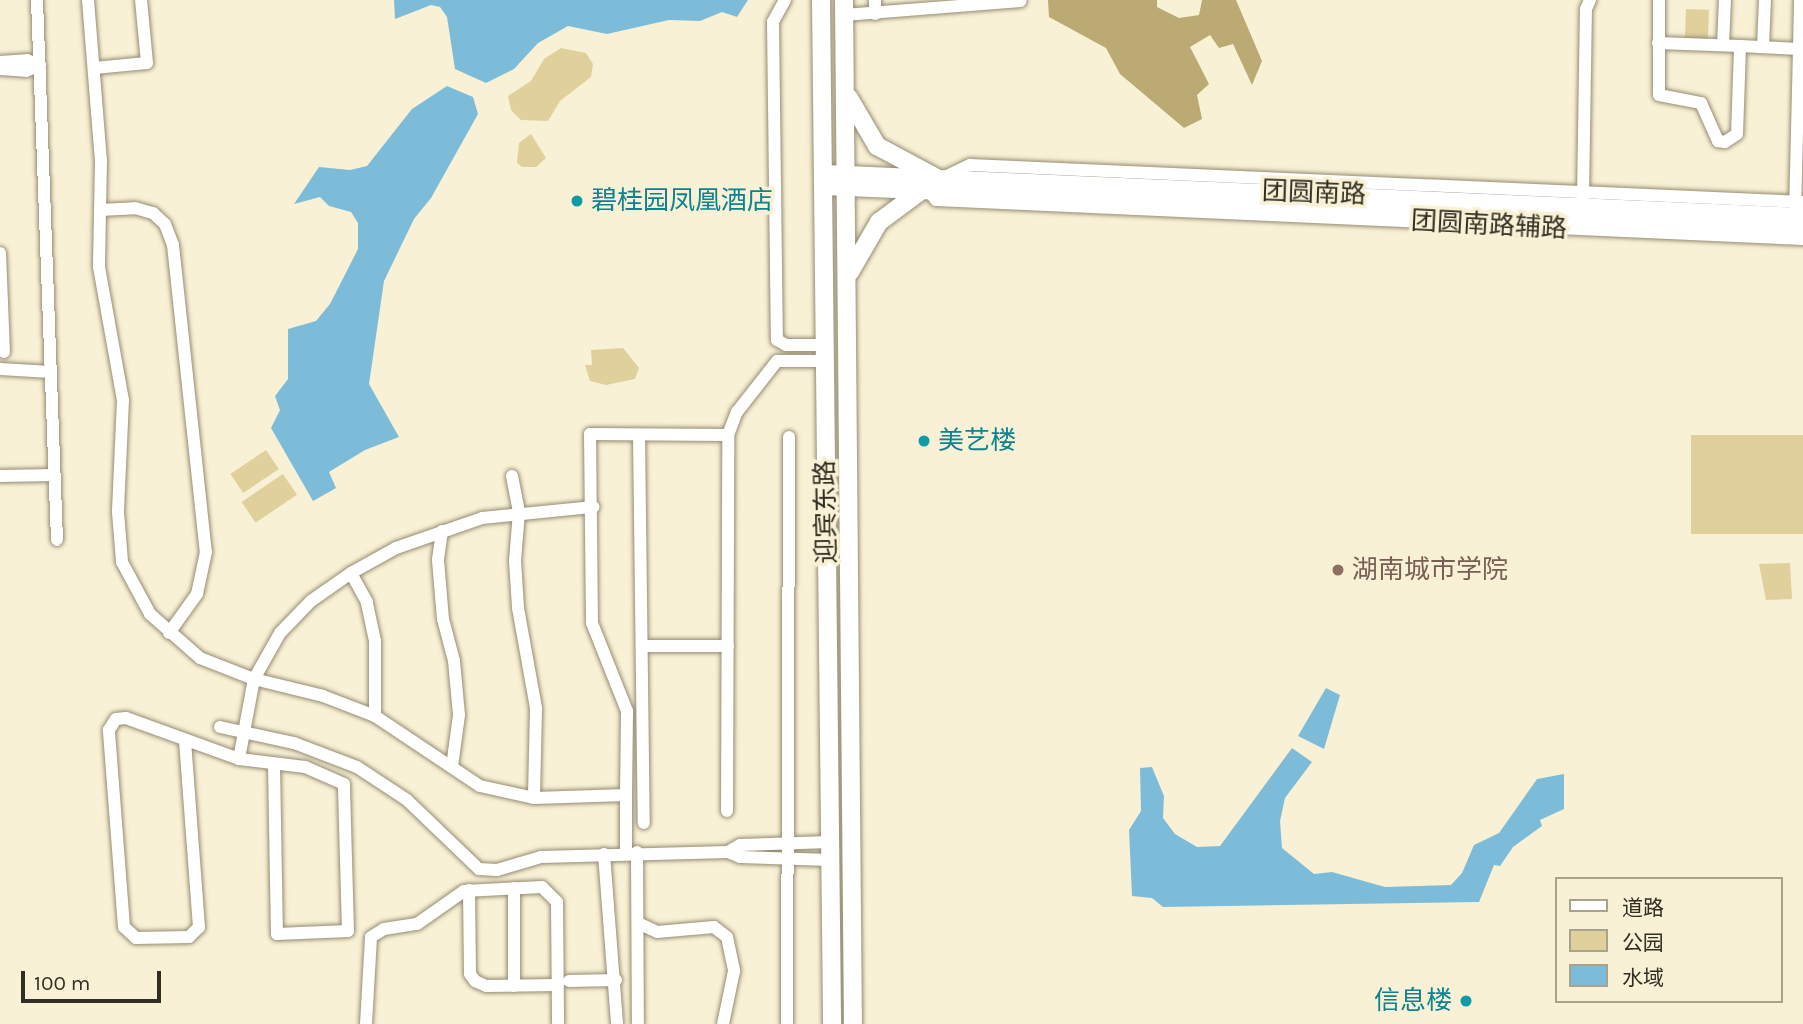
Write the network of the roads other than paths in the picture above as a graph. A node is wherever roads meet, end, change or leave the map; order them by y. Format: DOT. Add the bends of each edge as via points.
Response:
graph roads {
  1 [pos="37,0"];
  2 [pos="88,0"];
  3 [pos="141,0"];
  4 [pos="785,0"];
  5 [pos="821,0"];
  6 [pos="875,0"];
  7 [pos="1659,0"];
  8 [pos="1725,0"];
  9 [pos="1765,0"];
  10 [pos="1800,0"];
  11 [pos="1020,1"];
  12 [pos="1587,3"];
  13 [pos="844,7"];
  14 [pos="875,14"];
  15 [pos="1801,25"];
  16 [pos="1658,43"];
  17 [pos="1723,45"];
  18 [pos="1740,46"];
  19 [pos="1763,47"];
  20 [pos="1799,49"];
  21 [pos="0,62"];
  22 [pos="40,65"];
  23 [pos="94,68"];
  24 [pos="0,69"];
  25 [pos="845,88"];
  26 [pos="824,180"];
  27 [pos="846,181"];
  28 [pos="932,184"];
  29 [pos="1583,198"];
  30 [pos="100,210"];
  31 [pos="1800,213"];
  32 [pos="1803,239"];
  33 [pos="0,253"];
  34 [pos="847,278"];
  35 [pos="4,352"];
  36 [pos="824,353"];
  37 [pos="0,369"];
  38 [pos="51,372"];
  39 [pos="639,435"];
  40 [pos="728,435"];
  41 [pos="789,437"];
  42 [pos="54,475"];
  43 [pos="512,475"];
  44 [pos="0,476"];
  45 [pos="593,507"];
  46 [pos="519,512"];
  47 [pos="442,531"];
  48 [pos="57,540"];
  49 [pos="351,573"];
  50 [pos="169,633"];
  51 [pos="642,646"];
  52 [pos="728,646"];
  53 [pos="254,680"];
  54 [pos="375,716"];
  55 [pos="220,727"];
  56 [pos="243,732"];
  57 [pos="185,741"];
  58 [pos="239,759"];
  59 [pos="274,765"];
  60 [pos="452,767"];
  61 [pos="626,795"];
  62 [pos="534,798"];
  63 [pos="727,811"];
  64 [pos="644,823"];
  65 [pos="786,845"];
  66 [pos="830,851"];
  67 [pos="631,852"];
  68 [pos="728,852"];
  69 [pos="604,854"];
  70 [pos="786,859"];
  71 [pos="514,888"];
  72 [pos="469,890"];
  73 [pos="638,923"];
  74 [pos="616,980"];
  75 [pos="563,983"];
  76 [pos="514,986"];
  77 [pos="366,1024"];
  78 [pos="558,1024"];
  79 [pos="617,1024"];
  80 [pos="638,1024"];
  81 [pos="723,1024"];
  82 [pos="787,1024"];
  83 [pos="832,1024"];
  84 [pos="853,1024"];
  1 -- 22 [label="street"];
  2 -- 23 [label="street"];
  3 -- 23 [label="street" via="147,63"];
  4 -- 36 [label="street" via="774,22 776,340"];
  5 -- 26 [label="highway, 迎宾东路"];
  6 -- 14 [label="street"];
  7 -- 16 [label="street"];
  8 -- 17 [label="street"];
  9 -- 19 [label="street"];
  10 -- 15 [label="street"];
  11 -- 14 [label="street"];
  12 -- 29 [label="street"];
  13 -- 14 [label="street"];
  13 -- 25 [label="highway, 迎宾东路"];
  15 -- 20 [label="street"];
  16 -- 17 [label="street"];
  16 -- 18 [label="street" via="1659,95 1701,103 1713,138 1725,142 1737,134"];
  17 -- 18 [label="street"];
  18 -- 19 [label="street"];
  19 -- 20 [label="street"];
  20 -- 31 [label="street"];
  21 -- 22 [label="street" via="27,60"];
  22 -- 24 [label="street" via="26,71"];
  22 -- 38 [label="street"];
  23 -- 30 [label="street"];
  25 -- 27 [label="highway, 迎宾东路"];
  25 -- 28 [label="highway" via="858,120 877,146"];
  26 -- 27 [label="main road, 团圆南路"];
  26 -- 36 [label="highway, 迎宾东路"];
  27 -- 28 [label="main road, 团圆南路"];
  27 -- 34 [label="highway, 迎宾东路"];
  28 -- 29 [label="main road, 团圆南路"];
  28 -- 31 [label="main road, 团圆南路"];
  28 -- 32 [label="street, 团圆南路辅路" via="936,200"];
  28 -- 34 [label="highway" via="879,222 861,246"];
  29 -- 31 [label="main road, 团圆南路"];
  30 -- 50 [label="street" via="99,267 123,400 118,512 122,562 150,614"];
  30 -- 50 [label="street" via="135,208 153,213 165,224 173,245 206,552 197,594"];
  33 -- 35 [label="street"];
  34 -- 84 [label="highway, 迎宾东路"];
  36 -- 40 [label="street" via="777,361 737,412"];
  36 -- 66 [label="highway, 迎宾东路"];
  37 -- 38 [label="street"];
  38 -- 42 [label="street"];
  39 -- 40 [label="street"];
  39 -- 45 [label="street" via="590,434"];
  39 -- 51 [label="street"];
  40 -- 52 [label="street"];
  41 -- 65 [label="street"];
  42 -- 44 [label="street"];
  42 -- 48 [label="street"];
  43 -- 46 [label="street"];
  45 -- 46 [label="street"];
  45 -- 61 [label="street" via="592,622 627,710"];
  46 -- 47 [label="street"];
  46 -- 62 [label="street" via="515,561 536,708"];
  47 -- 49 [label="street" via="367,560"];
  47 -- 60 [label="street" via="438,560 443,619 454,661 459,715"];
  49 -- 53 [label="street" via="279,633"];
  49 -- 54 [label="street" via="366,603 375,641"];
  50 -- 53 [label="street" via="200,658"];
  51 -- 52 [label="street"];
  51 -- 64 [label="street"];
  52 -- 63 [label="street"];
  53 -- 54 [label="street" via="323,696"];
  53 -- 56 [label="street"];
  54 -- 60 [label="street"];
  55 -- 56 [label="street"];
  56 -- 58 [label="street"];
  56 -- 69 [label="street" via="295,743 356,767 407,800 479,869 497,870 541,857"];
  57 -- 57 [label="street" via="126,718 116,719 109,730 124,928 136,938 189,937 199,928"];
  57 -- 58 [label="street"];
  58 -- 59 [label="street"];
  59 -- 59 [label="street" via="305,766 344,784 348,932 276,934"];
  60 -- 62 [label="street" via="480,786"];
  61 -- 62 [label="street"];
  61 -- 67 [label="street"];
  65 -- 66 [label="street"];
  65 -- 68 [label="street" via="740,845"];
  65 -- 70 [label="street"];
  66 -- 70 [label="street"];
  66 -- 83 [label="highway, 迎宾东路"];
  67 -- 68 [label="street"];
  67 -- 69 [label="street"];
  67 -- 73 [label="street"];
  68 -- 70 [label="street" via="740,857"];
  69 -- 74 [label="street"];
  70 -- 82 [label="street"];
  71 -- 72 [label="street"];
  71 -- 75 [label="street" via="542,887 557,902"];
  71 -- 76 [label="street"];
  72 -- 76 [label="street" via="470,974 486,986"];
  72 -- 77 [label="street" via="451,897 417,924 384,929 370,937"];
  73 -- 80 [label="street"];
  73 -- 81 [label="street" via="657,932 714,928 727,937 734,971"];
  74 -- 75 [label="street"];
  74 -- 79 [label="street"];
  75 -- 76 [label="street"];
  75 -- 78 [label="street"];
}
